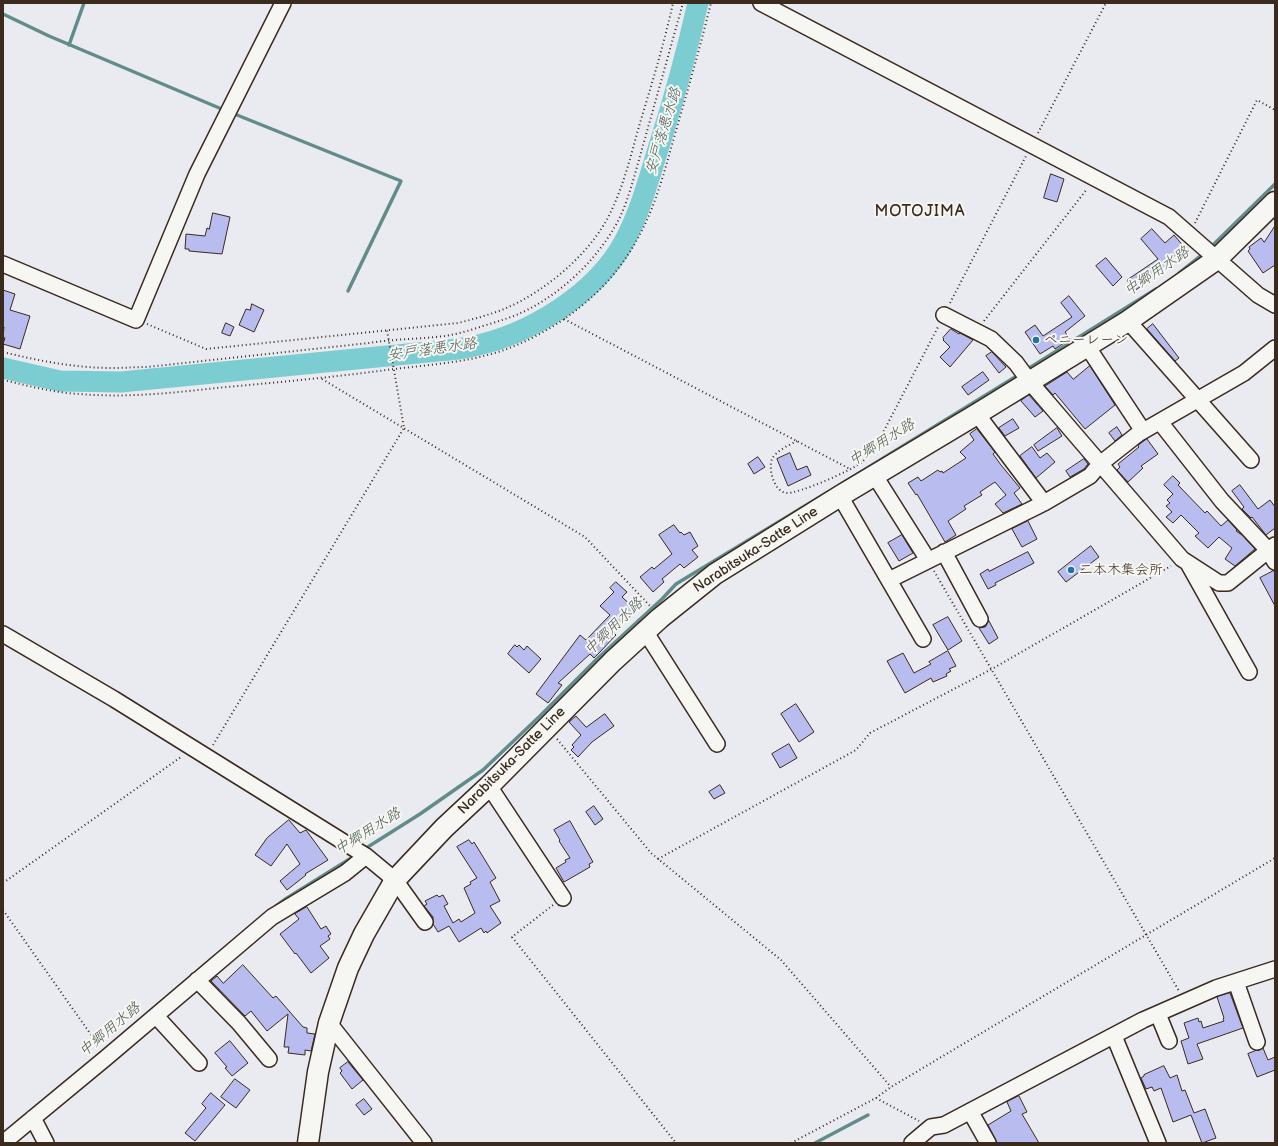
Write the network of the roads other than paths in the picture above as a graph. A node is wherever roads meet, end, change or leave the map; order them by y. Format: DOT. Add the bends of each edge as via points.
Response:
graph roads {
  1 [pos="283,3"];
  2 [pos="761,3"];
  3 [pos="1275,202"];
  4 [pos="1217,259"];
  5 [pos="3,264"];
  6 [pos="1275,305"];
  7 [pos="1128,321"];
  8 [pos="1088,346"];
  9 [pos="1275,348"];
  10 [pos="1016,363"];
  11 [pos="1030,382"];
  12 [pos="1198,400"];
  13 [pos="977,414"];
  14 [pos="1160,422"];
  15 [pos="1142,431"];
  16 [pos="1251,460"];
  17 [pos="1100,464"];
  18 [pos="875,476"];
  19 [pos="840,496"];
  20 [pos="1044,503"];
  21 [pos="944,552"];
  22 [pos="1273,553"];
  23 [pos="928,560"];
  24 [pos="1185,561"];
  25 [pos="889,580"];
  26 [pos="980,619"];
  27 [pos="645,632"];
  28 [pos="3,634"];
  29 [pos="923,639"];
  30 [pos="1249,672"];
  31 [pos="717,744"];
  32 [pos="490,786"];
  33 [pos="366,856"];
  34 [pos="395,880"];
  35 [pos="563,898"];
  36 [pos="425,922"];
  37 [pos="1275,969"];
  38 [pos="197,980"];
  39 [pos="1236,982"];
  40 [pos="1158,1014"];
  41 [pos="156,1016"];
  42 [pos="329,1023"];
  43 [pos="1114,1036"];
  44 [pos="1169,1041"];
  45 [pos="1257,1042"];
  46 [pos="269,1059"];
  47 [pos="199,1063"];
  48 [pos="970,1111"];
  49 [pos="33,1118"];
  50 [pos="3,1143"];
  51 [pos="46,1143"];
  52 [pos="308,1143"];
  53 [pos="424,1143"];
  54 [pos="912,1143"];
  55 [pos="988,1143"];
  56 [pos="1158,1143"];
  1 -- 5 [label="street" via="197,174 136,320"];
  2 -- 4 [label="street" via="1169,217"];
  3 -- 4 [label="main road, Narabitsuka-Satte Line"];
  4 -- 6 [label="street" via="1258,295"];
  4 -- 7 [label="main road, Narabitsuka-Satte Line"];
  7 -- 8 [label="main road, Narabitsuka-Satte Line"];
  7 -- 12 [label="street"];
  8 -- 11 [label="main road, Narabitsuka-Satte Line"];
  8 -- 15 [label="street"];
  9 -- 12 [label="street" via="1244,373"];
  10 -- 10 [label="street" via="992,339 946,311 1000,335 1022,358"];
  10 -- 11 [label="street"];
  11 -- 13 [label="main road, Narabitsuka-Satte Line"];
  11 -- 17 [label="street"];
  12 -- 14 [label="street"];
  12 -- 16 [label="street"];
  13 -- 18 [label="main road, Narabitsuka-Satte Line"];
  13 -- 20 [label="street"];
  14 -- 15 [label="street"];
  14 -- 22 [label="street" via="1222,500"];
  15 -- 17 [label="street"];
  17 -- 20 [label="street" via="1090,476"];
  17 -- 24 [label="street"];
  18 -- 19 [label="main road, Narabitsuka-Satte Line"];
  18 -- 23 [label="street"];
  19 -- 25 [label="street"];
  19 -- 27 [label="main road, Narabitsuka-Satte Line" via="715,574"];
  20 -- 21 [label="street"];
  21 -- 23 [label="street"];
  21 -- 26 [label="street"];
  22 -- 24 [label="street" via="1228,583 1219,582"];
  23 -- 25 [label="street"];
  24 -- 30 [label="street"];
  25 -- 29 [label="street"];
  27 -- 31 [label="street"];
  27 -- 32 [label="main road, Narabitsuka-Satte Line"];
  28 -- 33 [label="street" via="114,699"];
  32 -- 34 [label="main road, Narabitsuka-Satte Line" via="444,828"];
  32 -- 35 [label="street"];
  33 -- 34 [label="street"];
  33 -- 38 [label="street" via="345,873 272,918"];
  34 -- 36 [label="street"];
  34 -- 42 [label="main road, Narabitsuka-Satte Line" via="348,968"];
  37 -- 39 [label="street"];
  38 -- 41 [label="street"];
  38 -- 46 [label="street" via="239,1023"];
  39 -- 40 [label="street" via="1216,988"];
  39 -- 45 [label="street"];
  40 -- 43 [label="street"];
  40 -- 44 [label="street"];
  41 -- 47 [label="street"];
  41 -- 49 [label="street"];
  42 -- 52 [label="main road, Narabitsuka-Satte Line" via="318,1072"];
  42 -- 53 [label="street"];
  43 -- 48 [label="street"];
  43 -- 56 [label="street"];
  48 -- 54 [label="street" via="944,1125 930,1127"];
  48 -- 55 [label="street"];
  49 -- 50 [label="street"];
  49 -- 51 [label="street"];
}
